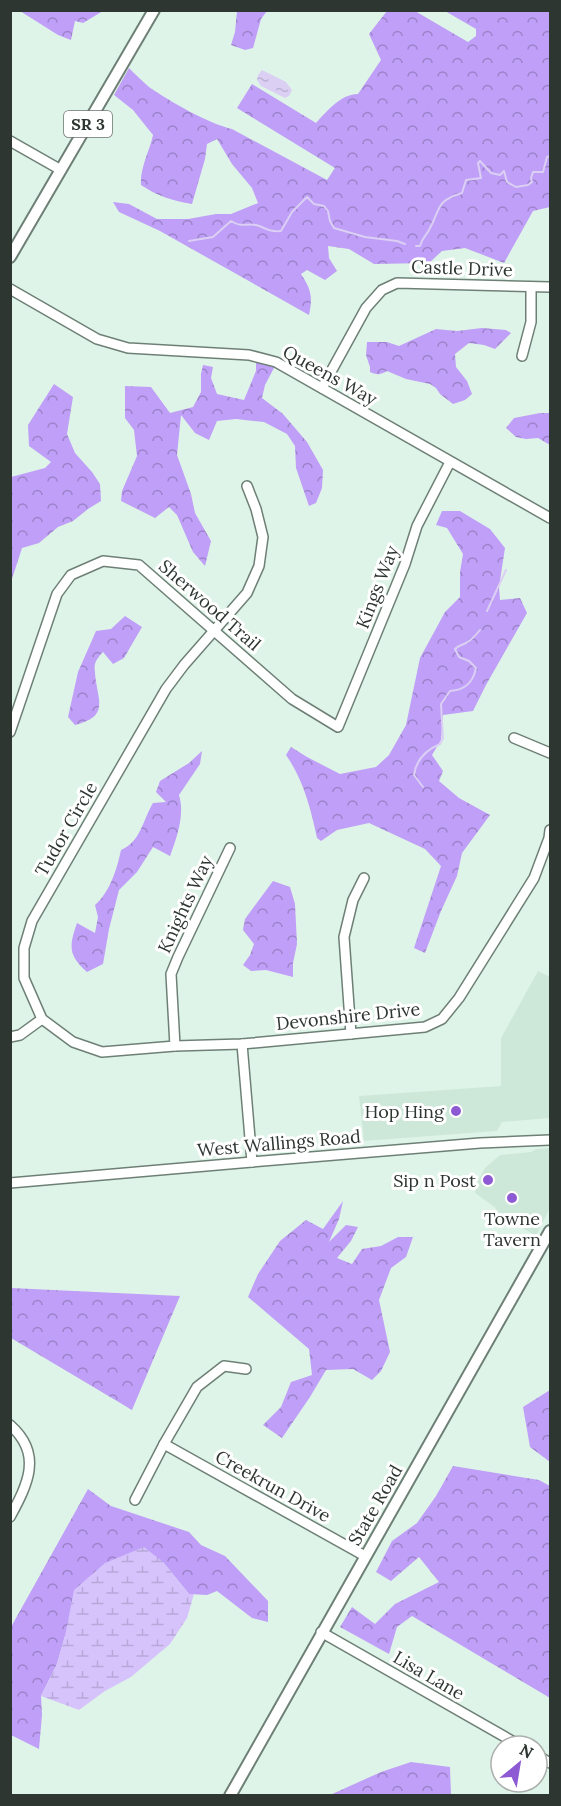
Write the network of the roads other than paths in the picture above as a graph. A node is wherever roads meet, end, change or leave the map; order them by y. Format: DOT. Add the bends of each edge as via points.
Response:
graph roads {
  1 [pos="154,10"];
  2 [pos="10,141"];
  3 [pos="61,170"];
  4 [pos="10,257"];
  5 [pos="531,287"];
  6 [pos="550,287"];
  7 [pos="10,289"];
  8 [pos="522,356"];
  9 [pos="322,388"];
  10 [pos="450,462"];
  11 [pos="247,486"];
  12 [pos="550,518"];
  13 [pos="214,632"];
  14 [pos="339,727"];
  15 [pos="10,732"];
  16 [pos="514,738"];
  17 [pos="550,753"];
  18 [pos="550,830"];
  19 [pos="230,848"];
  20 [pos="364,878"];
  21 [pos="42,1019"];
  22 [pos="351,1034"];
  23 [pos="10,1037"];
  24 [pos="242,1044"];
  25 [pos="175,1046"];
  26 [pos="550,1140"];
  27 [pos="252,1162"];
  28 [pos="10,1183"];
  29 [pos="550,1231"];
  30 [pos="246,1370"];
  31 [pos="10,1425"];
  32 [pos="164,1444"];
  33 [pos="135,1500"];
  34 [pos="10,1517"];
  35 [pos="365,1556"];
  36 [pos="321,1632"];
  37 [pos="500,1734"];
  38 [pos="230,1796"];
  1 -- 3 [label="main road, SR 3"];
  2 -- 3 [label="street"];
  3 -- 4 [label="main road, SR 3"];
  5 -- 6 [label="street, Castle Drive"];
  5 -- 8 [label="street" via="531,322"];
  5 -- 9 [label="street, Castle Drive" via="397,283 382,290 366,308"];
  7 -- 9 [label="street, Queens Way" via="97,339 128,348 249,355 276,362"];
  9 -- 10 [label="street, Queens Way"];
  10 -- 12 [label="street, Queens Way"];
  10 -- 14 [label="street, Kings Way" via="417,526"];
  11 -- 13 [label="street, Tudor Circle" via="263,537 259,566 247,593"];
  13 -- 14 [label="street, Sherwood Trail" via="292,699"];
  13 -- 15 [label="street, Sherwood Trail" via="139,565 103,561 71,575 57,594"];
  13 -- 21 [label="street, Tudor Circle" via="166,688 33,921 24,948 24,978"];
  16 -- 17 [label="street"];
  18 -- 22 [label="street, Devonshire Drive" via="534,878 442,1019 425,1027"];
  19 -- 25 [label="street, Knights Way" via="171,974"];
  20 -- 22 [label="street" via="353,900 344,937"];
  21 -- 23 [label="street" via="20,1035"];
  21 -- 25 [label="street, Tudor Circle" via="73,1042 102,1052"];
  22 -- 24 [label="street, Devonshire Drive"];
  24 -- 25 [label="street, Tudor Circle"];
  24 -- 27 [label="street"];
  26 -- 27 [label="street, West Wallings Road"];
  27 -- 28 [label="street, West Wallings Road"];
  29 -- 35 [label="main road, State Road"];
  30 -- 32 [label="street" via="224,1366 197,1387"];
  31 -- 34 [label="street" via="20,1434 31,1458 25,1489"];
  32 -- 33 [label="street"];
  32 -- 35 [label="street, Creekrun Drive"];
  35 -- 36 [label="main road, State Road"];
  36 -- 37 [label="street, Lisa Lane"];
  36 -- 38 [label="main road, State Road"];
}
